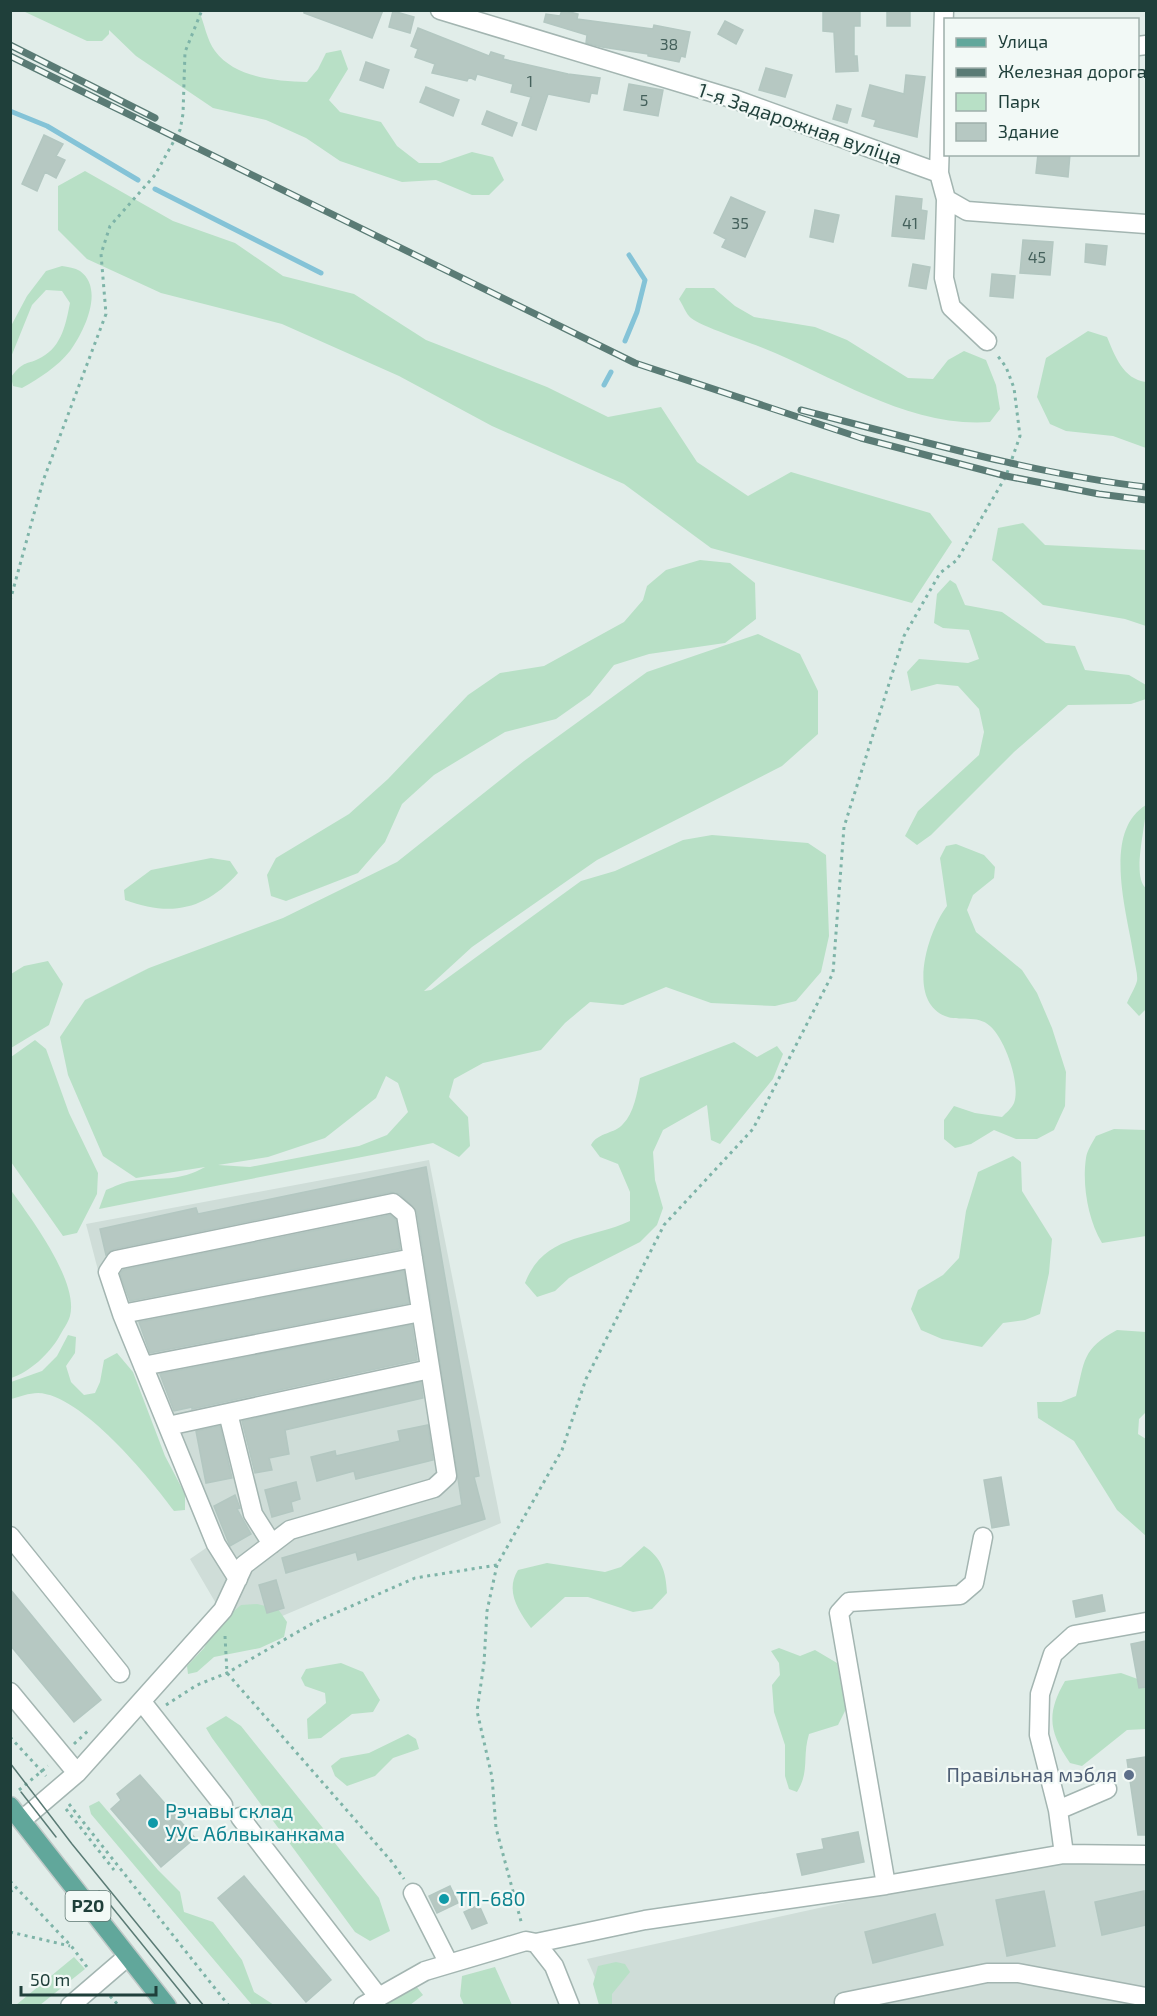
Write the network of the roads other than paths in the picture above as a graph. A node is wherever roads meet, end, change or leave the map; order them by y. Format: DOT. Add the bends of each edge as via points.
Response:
graph roads {
  1 [pos="440,10"];
  2 [pos="944,10"];
  3 [pos="944,47"];
  4 [pos="939,173"];
  5 [pos="946,199"];
  6 [pos="1146,224"];
  7 [pos="987,341"];
  8 [pos="413,1258"];
  9 [pos="421,1312"];
  10 [pos="122,1314"];
  11 [pos="143,1366"];
  12 [pos="430,1369"];
  13 [pos="228,1413"];
  14 [pos="168,1426"];
  15 [pos="10,1536"];
  16 [pos="982,1537"];
  17 [pos="272,1544"];
  18 [pos="238,1579"];
  19 [pos="1146,1622"];
  20 [pos="120,1673"];
  21 [pos="10,1692"];
  22 [pos="142,1702"];
  23 [pos="77,1773"];
  24 [pos="1107,1789"];
  25 [pos="223,1805"];
  26 [pos="16,1806"];
  27 [pos="1058,1810"];
  28 [pos="240,1817"];
  29 [pos="1064,1854"];
  30 [pos="1146,1855"];
  31 [pos="886,1885"];
  32 [pos="413,1893"];
  33 [pos="531,1942"];
  34 [pos="127,1957"];
  35 [pos="450,1964"];
  36 [pos="1146,1997"];
  37 [pos="370,2000"];
  38 [pos="844,2002"];
  39 [pos="70,2006"];
  40 [pos="167,2006"];
  41 [pos="570,2006"];
  1 -- 4 [label="street, 1-я Задарожная вуліца" via="734,99"];
  2 -- 3 [label="street"];
  3 -- 4 [label="street"];
  4 -- 5 [label="street"];
  5 -- 6 [label="street" via="967,211"];
  5 -- 7 [label="street" via="944,278 951,307"];
  8 -- 9 [label="street"];
  8 -- 10 [label="street"];
  8 -- 10 [label="street" via="406,1214 393,1203 116,1260 108,1272"];
  9 -- 11 [label="street"];
  9 -- 12 [label="street"];
  10 -- 11 [label="street"];
  11 -- 14 [label="street"];
  12 -- 13 [label="street"];
  12 -- 17 [label="street" via="447,1476 434,1488 290,1530"];
  13 -- 14 [label="street"];
  13 -- 17 [label="street" via="253,1514"];
  14 -- 18 [label="street" via="216,1544"];
  15 -- 20 [label="street"];
  16 -- 31 [label="street" via="974,1583 960,1595 849,1602 839,1613"];
  17 -- 18 [label="street" via="244,1565"];
  18 -- 22 [label="street" via="224,1610"];
  19 -- 27 [label="street" via="1074,1635 1053,1654 1040,1694 1039,1735"];
  21 -- 23 [label="street"];
  22 -- 23 [label="street"];
  22 -- 25 [label="street"];
  23 -- 26 [label="street" via="58,1790"];
  24 -- 27 [label="street"];
  26 -- 34 [label="main road, Р20"];
  27 -- 29 [label="street"];
  28 -- 37 [label="street"];
  29 -- 30 [label="street"];
  29 -- 31 [label="street"];
  31 -- 33 [label="street" via="645,1920"];
  32 -- 35 [label="street"];
  33 -- 35 [label="street"];
  33 -- 41 [label="street" via="554,1966"];
  34 -- 39 [label="street"];
  34 -- 40 [label="main road, Р20"];
  35 -- 37 [label="street" via="425,1971"];
  36 -- 38 [label="street" via="1018,1974 987,1974"];
}
